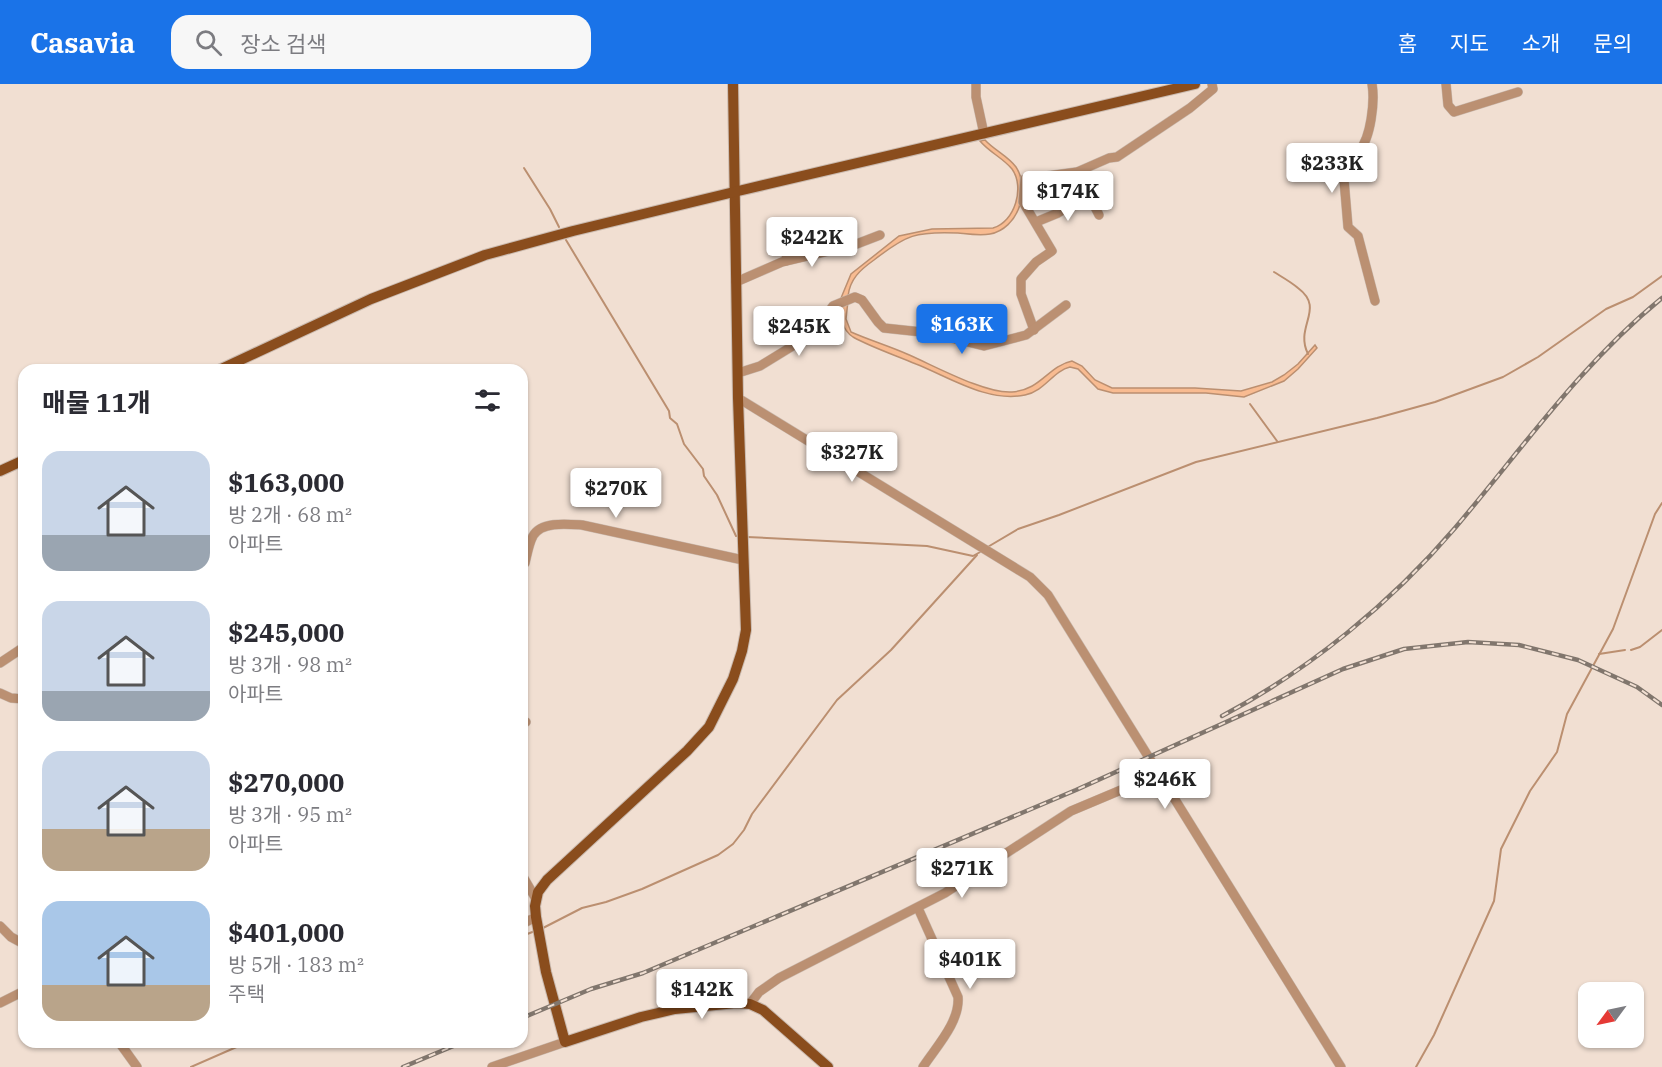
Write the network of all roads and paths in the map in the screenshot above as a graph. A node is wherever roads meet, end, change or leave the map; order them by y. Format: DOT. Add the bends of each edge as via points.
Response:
graph roads {
  1 [pos="733,84"];
  2 [pos="976,84"];
  3 [pos="1195,84"];
  4 [pos="1212,84"];
  5 [pos="1372,84"];
  6 [pos="1446,84"];
  7 [pos="1518,92"];
  8 [pos="979,135"];
  9 [pos="1077,172"];
  10 [pos="734,192"];
  11 [pos="1088,195"];
  12 [pos="1099,215"];
  13 [pos="1036,222"];
  14 [pos="809,223"];
  15 [pos="880,235"];
  16 [pos="786,261"];
  17 [pos="736,282"];
  18 [pos="1376,301"];
  19 [pos="1066,305"];
  20 [pos="1034,330"];
  21 [pos="232,364"];
  22 [pos="738,373"];
  23 [pos="738,398"];
  24 [pos="18,464"];
  25 [pos="0,471"];
  26 [pos="528,553"];
  27 [pos="743,560"];
  28 [pos="18,651"];
  29 [pos="0,663"];
  30 [pos="0,693"];
  31 [pos="18,699"];
  32 [pos="1159,774"];
  33 [pos="528,885"];
  34 [pos="536,899"];
  35 [pos="918,908"];
  36 [pos="528,925"];
  37 [pos="0,926"];
  38 [pos="537,926"];
  39 [pos="18,941"];
  40 [pos="18,994"];
  41 [pos="0,1003"];
  42 [pos="750,1004"];
  43 [pos="565,1042"];
  44 [pos="123,1048"];
  45 [pos="137,1067"];
  46 [pos="492,1067"];
  47 [pos="828,1067"];
  48 [pos="923,1067"];
  49 [pos="1341,1067"];
  1 -- 10 [label="main road"];
  2 -- 8 [label="street"];
  3 -- 8 [label="main road"];
  4 -- 9 [label="street" via="1213,89 1117,157"];
  5 -- 18 [label="street" via="1367,134 1359,152 1344,168 1348,227 1358,236"];
  6 -- 7 [label="street" via="1448,105 1454,112"];
  8 -- 10 [label="main road"];
  9 -- 11 [label="street"];
  9 -- 13 [label="street" via="1025,179 1023,202"];
  10 -- 17 [label="main road"];
  10 -- 21 [label="main road" via="478,258 371,299"];
  11 -- 12 [label="street"];
  11 -- 13 [label="street"];
  13 -- 20 [label="street" via="1052,251 1021,279 1021,294"];
  14 -- 16 [label="street" via="788,240"];
  15 -- 16 [label="street"];
  16 -- 17 [label="street"];
  17 -- 22 [label="main road"];
  19 -- 20 [label="street"];
  20 -- 22 [label="street" via="992,345 979,345 885,328 855,297 833,306 804,339 760,366"];
  22 -- 23 [label="main road"];
  23 -- 27 [label="main road"];
  23 -- 32 [label="street" via="1030,577 1048,595"];
  24 -- 25 [label="main road"];
  26 -- 27 [label="street" via="537,531 566,524"];
  27 -- 34 [label="main road" via="746,630 742,651 733,680 709,727 547,880"];
  28 -- 29 [label="street"];
  30 -- 31 [label="street"];
  32 -- 35 [label="street" via="1071,811"];
  32 -- 49 [label="street"];
  33 -- 34 [label="street"];
  34 -- 38 [label="main road"];
  35 -- 42 [label="street" via="779,978"];
  35 -- 48 [label="street" via="959,1006"];
  36 -- 38 [label="street"];
  37 -- 39 [label="street"];
  38 -- 43 [label="main road"];
  40 -- 41 [label="street"];
  42 -- 43 [label="main road" via="675,1009"];
  42 -- 47 [label="main road" via="763,1010"];
  43 -- 46 [label="street"];
  44 -- 45 [label="street"];
}
